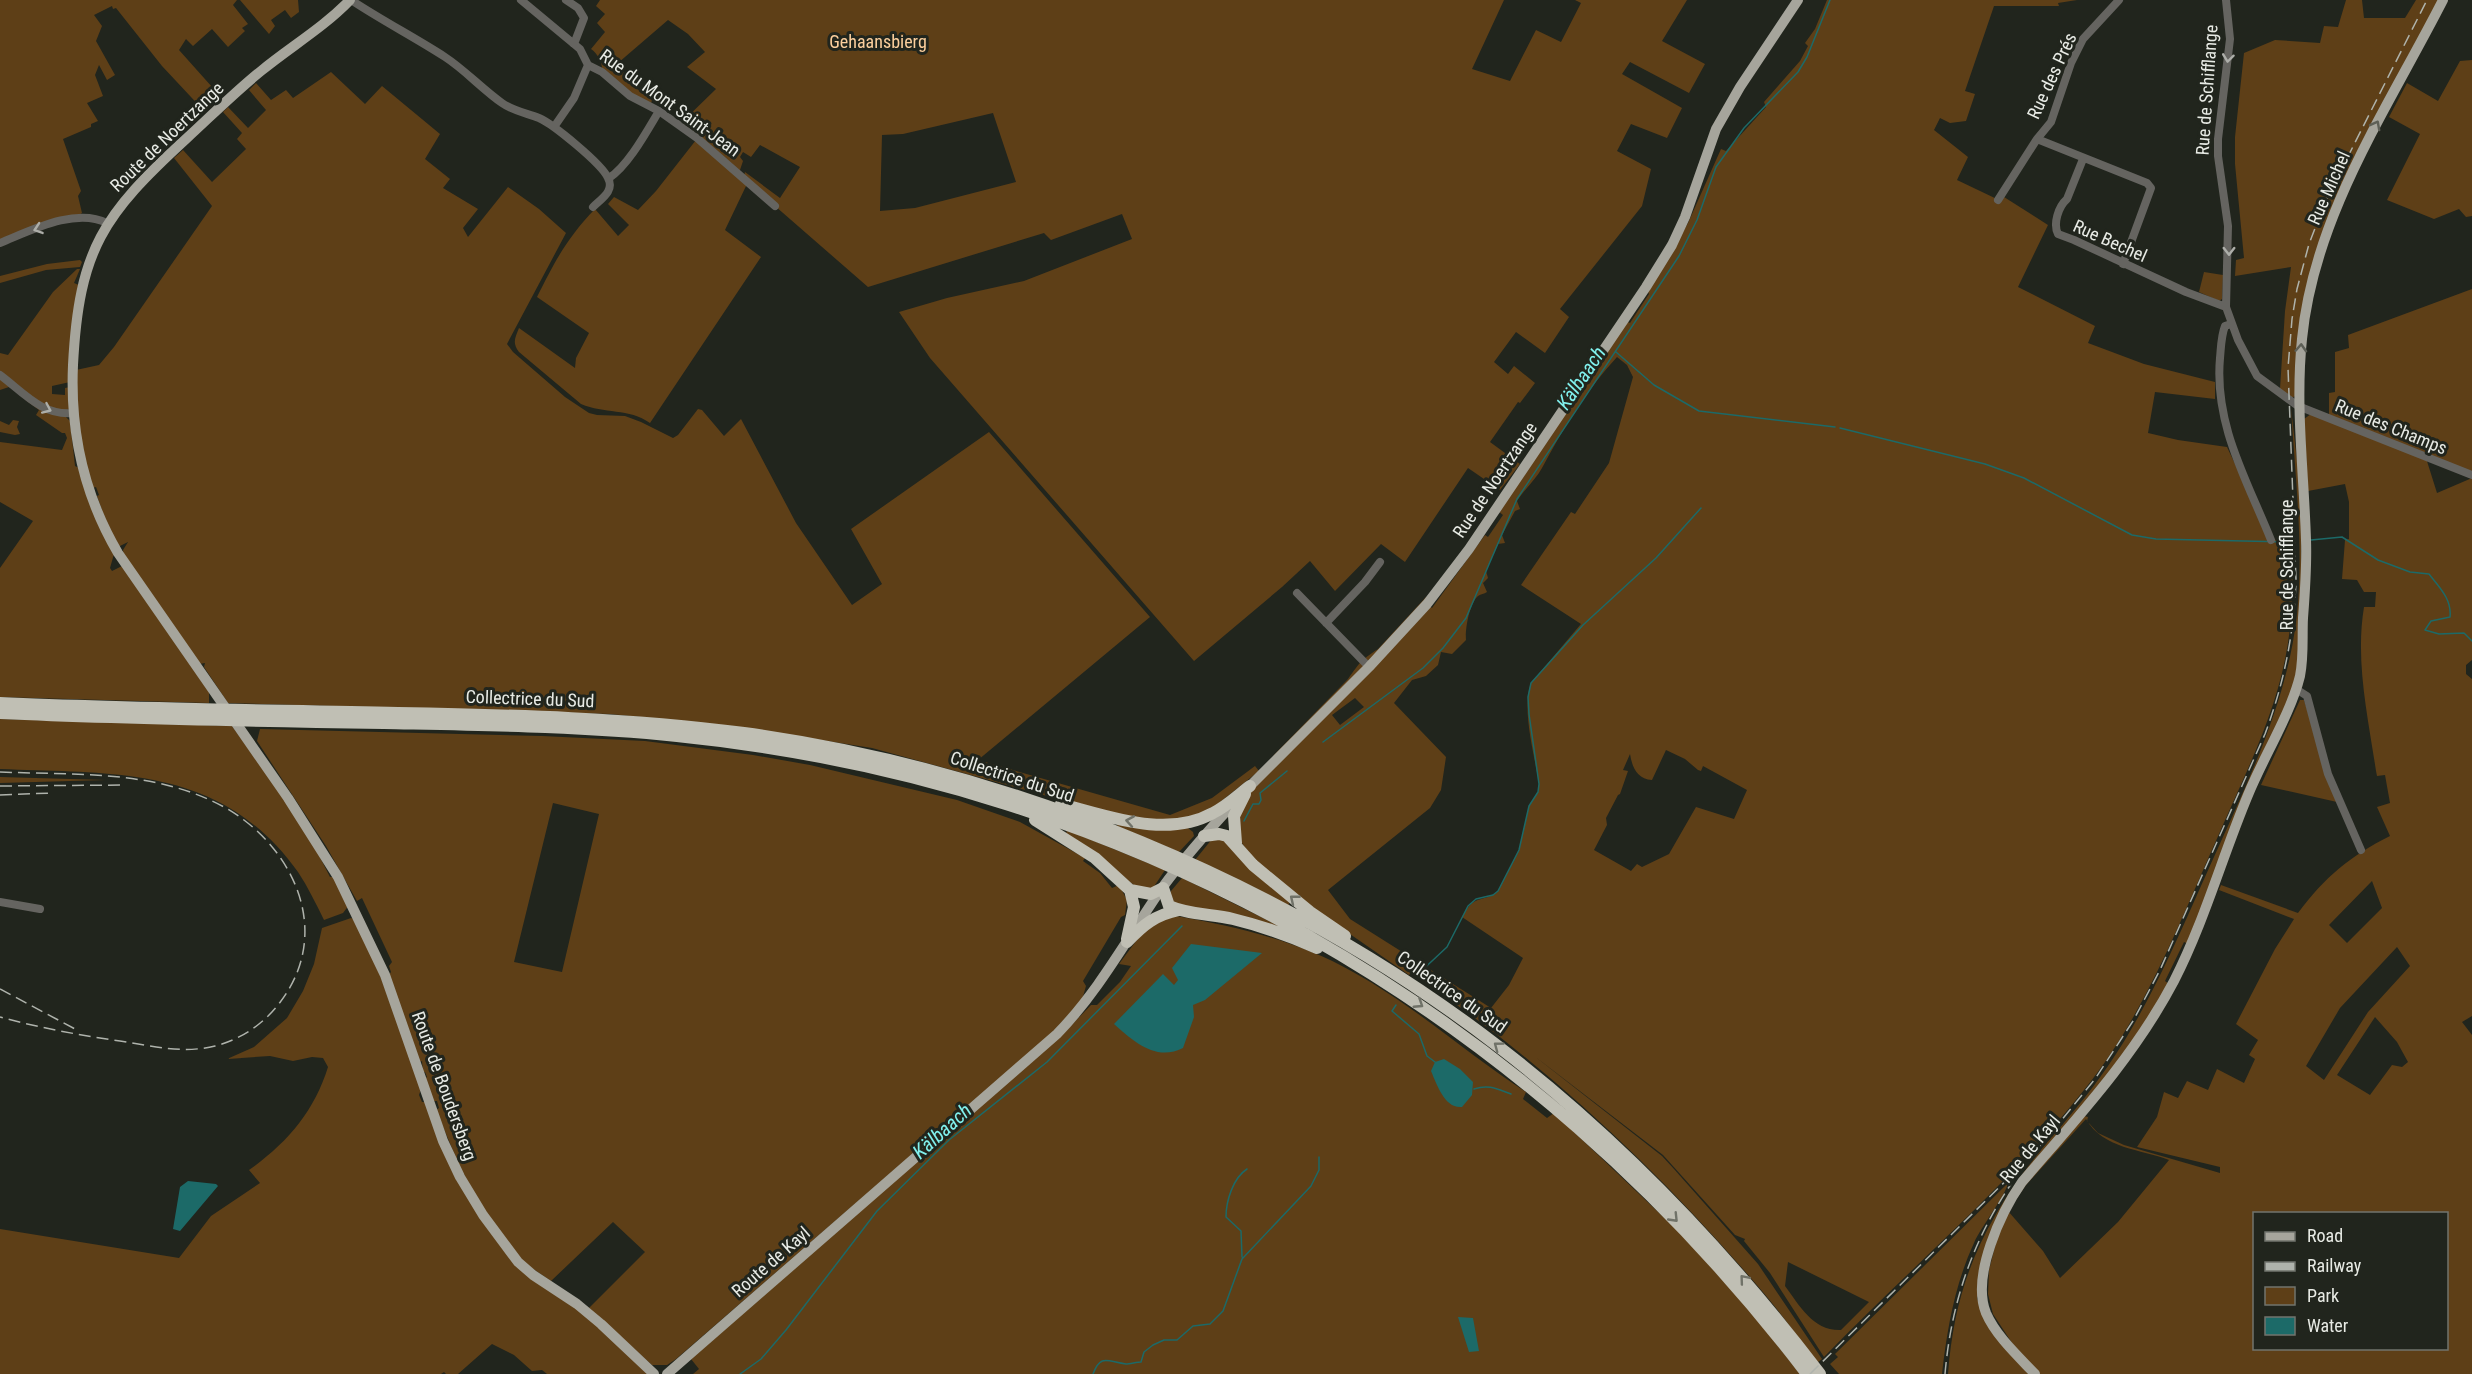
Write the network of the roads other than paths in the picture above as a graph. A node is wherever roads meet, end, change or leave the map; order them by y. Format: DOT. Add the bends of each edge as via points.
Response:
graph roads {
  1 [pos="350,0"];
  2 [pos="521,0"];
  3 [pos="566,0"];
  4 [pos="1798,0"];
  5 [pos="2119,0"];
  6 [pos="2226,0"];
  7 [pos="2443,0"];
  8 [pos="574,44"];
  9 [pos="588,65"];
  10 [pos="658,111"];
  11 [pos="554,127"];
  12 [pos="2037,139"];
  13 [pos="2083,159"];
  14 [pos="609,178"];
  15 [pos="1998,200"];
  16 [pos="775,206"];
  17 [pos="593,207"];
  18 [pos="107,223"];
  19 [pos="0,243"];
  20 [pos="2123,264"];
  21 [pos="2226,307"];
  22 [pos="2231,324"];
  23 [pos="0,375"];
  24 [pos="2298,406"];
  25 [pos="73,413"];
  26 [pos="2472,475"];
  27 [pos="2271,540"];
  28 [pos="1380,562"];
  29 [pos="1296,593"];
  30 [pos="1326,623"];
  31 [pos="1369,667"];
  32 [pos="2296,689"];
  33 [pos="212,690"];
  34 [pos="0,703"];
  35 [pos="0,713"];
  36 [pos="1250,786"];
  37 [pos="998,796"];
  38 [pos="1188,824"];
  39 [pos="1200,841"];
  40 [pos="1236,843"];
  41 [pos="2361,850"];
  42 [pos="1164,886"];
  43 [pos="1130,890"];
  44 [pos="0,902"];
  45 [pos="40,909"];
  46 [pos="1179,910"];
  47 [pos="1126,942"];
  48 [pos="1392,971"];
  49 [pos="1370,972"];
  50 [pos="2087,1108"];
  51 [pos="654,1374"];
  52 [pos="667,1374"];
  53 [pos="1807,1374"];
  54 [pos="1820,1374"];
  55 [pos="2035,1374"];
  1 -- 11 [label="street" via="447,58 514,111"];
  1 -- 18 [label="main road, Route de Noertzange" via="324,25 260,72 155,167"];
  2 -- 8 [label="street, Rue du Mont Saint-Jean"];
  3 -- 8 [label="street" via="584,18"];
  4 -- 31 [label="main road, Rue de Noertzange" via="1716,129 1681,226 1646,287 1469,549 1427,604"];
  5 -- 12 [label="street, Rue des Prés" via="2083,39 2051,122"];
  6 -- 21 [label="street, Rue de Schifflange, one-way" via="2230,39 2219,113 2218,156 2228,226"];
  24 -- 7 [label="main road, Rue Michel, one-way" via="2302,337 2321,248 2365,147"];
  8 -- 9 [label="street, Rue du Mont Saint-Jean" via="586,56"];
  9 -- 10 [label="street, Rue du Mont Saint-Jean"];
  9 -- 11 [label="street" via="574,98"];
  10 -- 14 [label="street" via="643,137"];
  10 -- 16 [label="street, Rue du Mont Saint-Jean" via="717,153"];
  11 -- 14 [label="street"];
  12 -- 13 [label="street"];
  12 -- 15 [label="street, Rue des Prés"];
  13 -- 20 [label="street, Rue Bechel" via="2055,228 2058,234"];
  13 -- 20 [label="street" via="2147,183 2151,188"];
  14 -- 17 [label="street" via="609,190"];
  18 -- 19 [label="street, one-way" via="89,218 67,220"];
  18 -- 25 [label="main road, Route de Noertzange" via="80,292"];
  20 -- 21 [label="street, Rue Bechel"];
  21 -- 22 [label="street, Rue de Schifflange"];
  22 -- 24 [label="street, Rue de Schifflange" via="2257,376"];
  22 -- 27 [label="street" via="2225,326 2222,337 2219,398 2229,439"];
  23 -- 25 [label="street, one-way" via="40,407 52,413"];
  24 -- 26 [label="street, Rue des Champs"];
  24 -- 32 [label="main road, Rue de Schifflange" via="2306,573 2303,644"];
  25 -- 33 [label="main road, Route de Noertzange" via="81,464 109,537"];
  28 -- 30 [label="street"];
  29 -- 30 [label="street"];
  30 -- 31 [label="street"];
  31 -- 36 [label="main road, Rue de Noertzange"];
  32 -- 41 [label="street" via="2307,696 2328,774"];
  32 -- 50 [label="main road, Rue de Schifflange" via="2248,795 2209,905 2182,965 2148,1025 2110,1082"];
  33 -- 51 [label="main road, Route de Boudersberg" via="325,854 356,911 385,975 443,1141 483,1215 518,1262 585,1311"];
  34 -- 37 [label="highway, Collectrice du Sud" via="504,715 632,722 819,746 944,774"];
  35 -- 37 [label="highway, Collectrice du Sud" via="505,725 656,734 832,759"];
  36 -- 38 [label="highway" via="1214,813"];
  36 -- 39 [label="main road, Rue de Noertzange"];
  36 -- 40 [label="highway" via="1234,816"];
  38 -- 37 [label="highway, one-way" via="1135,822 1024,794"];
  37 -- 43 [label="highway" via="1009,809 1077,844"];
  37 -- 48 [label="highway, Collectrice du Sud" via="1117,832 1227,881"];
  37 -- 49 [label="highway, Collectrice du Sud" via="1167,864 1290,925"];
  38 -- 39 [label="highway" via="1196,830"];
  39 -- 40 [label="highway" via="1220,834"];
  39 -- 42 [label="main road, Rue de Noertzange"];
  48 -- 40 [label="highway, one-way" via="1279,887 1253,865"];
  42 -- 43 [label="highway" via="1151,894"];
  42 -- 46 [label="highway" via="1169,906"];
  42 -- 47 [label="main road, Rue de Noertzange"];
  43 -- 47 [label="highway" via="1134,906"];
  44 -- 45 [label="street"];
  46 -- 47 [label="highway" via="1147,921"];
  46 -- 49 [label="highway" via="1260,926"];
  47 -- 52 [label="main road, Route de Kayl" via="1064,1028"];
  54 -- 48 [label="highway, Collectrice du Sud, one-way" via="1722,1252 1622,1153 1499,1046"];
  49 -- 53 [label="highway, Collectrice du Sud, one-way" via="1509,1070 1617,1161 1716,1263"];
  50 -- 55 [label="main road, Rue de Kayl" via="2011,1198 1985,1269 1983,1294 1987,1313 2002,1337"];
}
